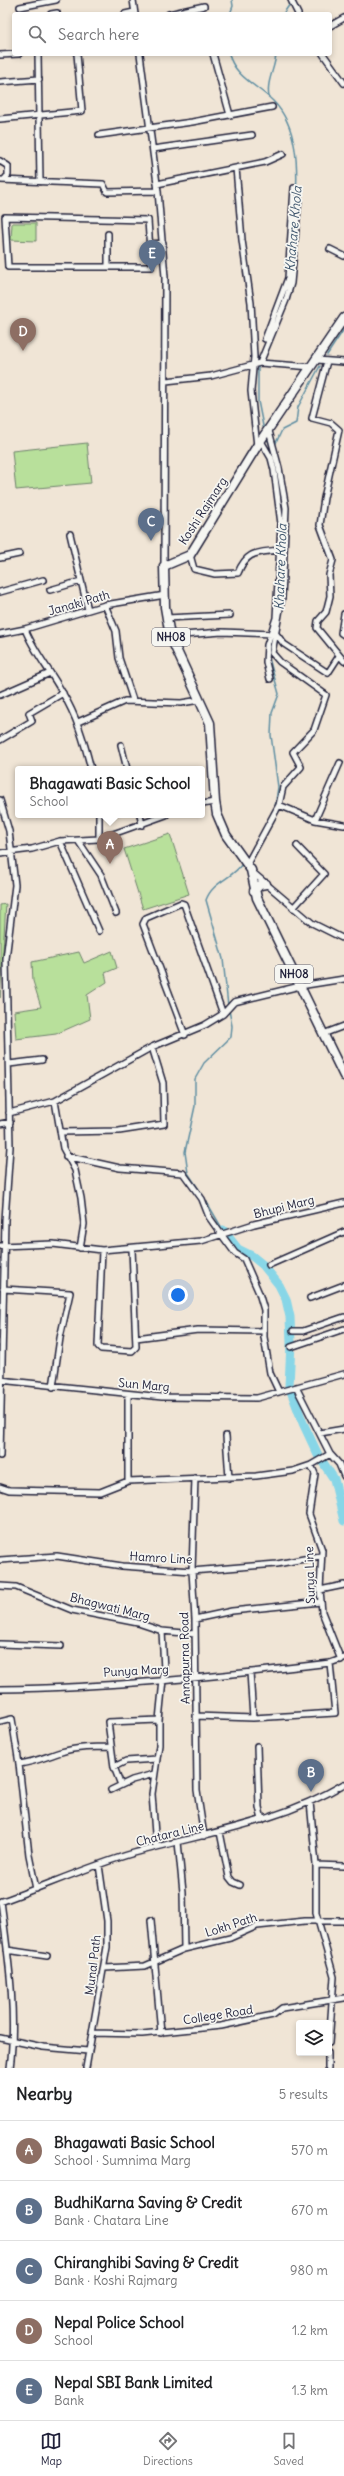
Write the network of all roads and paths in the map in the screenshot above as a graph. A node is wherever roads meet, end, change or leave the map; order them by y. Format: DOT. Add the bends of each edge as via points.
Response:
graph roads {
  1 [pos="56,0"];
  2 [pos="133,0"];
  3 [pos="291,0"];
  4 [pos="204,6"];
  5 [pos="20,7"];
  6 [pos="134,12"];
  7 [pos="178,12"];
  8 [pos="297,12"];
  9 [pos="344,18"];
  10 [pos="332,25"];
  11 [pos="12,54"];
  12 [pos="0,55"];
  13 [pos="38,56"];
  14 [pos="77,56"];
  15 [pos="140,56"];
  16 [pos="215,56"];
  17 [pos="324,56"];
  18 [pos="39,79"];
  19 [pos="0,82"];
  20 [pos="344,83"];
  21 [pos="272,107"];
  22 [pos="39,114"];
  23 [pos="230,114"];
  24 [pos="0,119"];
  25 [pos="150,128"];
  26 [pos="99,135"];
  27 [pos="252,135"];
  28 [pos="153,149"];
  29 [pos="283,154"];
  30 [pos="0,161"];
  31 [pos="236,168"];
  32 [pos="2,180"];
  33 [pos="40,182"];
  34 [pos="157,184"];
  35 [pos="294,188"];
  36 [pos="158,191"];
  37 [pos="299,197"];
  38 [pos="108,234"];
  39 [pos="163,243"];
  40 [pos="151,244"];
  41 [pos="330,249"];
  42 [pos="344,256"];
  43 [pos="108,267"];
  44 [pos="287,290"];
  45 [pos="344,318"];
  46 [pos="265,339"];
  47 [pos="317,360"];
  48 [pos="327,361"];
  49 [pos="344,362"];
  50 [pos="256,364"];
  51 [pos="312,367"];
  52 [pos="166,381"];
  53 [pos="264,438"];
  54 [pos="70,534"];
  55 [pos="279,550"];
  56 [pos="19,554"];
  57 [pos="190,555"];
  58 [pos="0,558"];
  59 [pos="164,566"];
  60 [pos="43,580"];
  61 [pos="82,581"];
  62 [pos="50,590"];
  63 [pos="0,592"];
  64 [pos="165,595"];
  65 [pos="105,605"];
  66 [pos="88,610"];
  67 [pos="230,615"];
  68 [pos="344,615"];
  69 [pos="166,618"];
  70 [pos="25,629"];
  71 [pos="0,634"];
  72 [pos="273,634"];
  73 [pos="344,635"];
  74 [pos="170,636"];
  75 [pos="339,656"];
  76 [pos="344,661"];
  77 [pos="50,673"];
  78 [pos="270,679"];
  79 [pos="63,693"];
  80 [pos="0,696"];
  81 [pos="133,700"];
  82 [pos="200,700"];
  83 [pos="78,722"];
  84 [pos="0,740"];
  85 [pos="120,745"];
  86 [pos="340,763"];
  87 [pos="90,766"];
  88 [pos="126,766"];
  89 [pos="0,800"];
  90 [pos="214,802"];
  91 [pos="205,804"];
  92 [pos="279,805"];
  93 [pos="99,818"];
  94 [pos="141,818"];
  95 [pos="159,818"];
  96 [pos="315,820"];
  97 [pos="344,824"];
  98 [pos="142,825"];
  99 [pos="99,839"];
  100 [pos="60,841"];
  101 [pos="79,842"];
  102 [pos="297,846"];
  103 [pos="11,851"];
  104 [pos="0,853"];
  105 [pos="246,864"];
  106 [pos="266,884"];
  107 [pos="254,891"];
  108 [pos="293,908"];
  109 [pos="116,913"];
  110 [pos="99,931"];
  111 [pos="344,939"];
  112 [pos="344,979"];
  113 [pos="300,986"];
  114 [pos="224,1013"];
  115 [pos="344,1026"];
  116 [pos="323,1034"];
  117 [pos="185,1035"];
  118 [pos="152,1047"];
  119 [pos="42,1060"];
  120 [pos="9,1064"];
  121 [pos="344,1076"];
  122 [pos="55,1101"];
  123 [pos="9,1113"];
  124 [pos="10,1122"];
  125 [pos="0,1124"];
  126 [pos="61,1132"];
  127 [pos="66,1156"];
  128 [pos="344,1203"];
  129 [pos="3,1220"];
  130 [pos="344,1232"];
  131 [pos="221,1234"];
  132 [pos="6,1245"];
  133 [pos="0,1246"];
  134 [pos="80,1248"];
  135 [pos="132,1249"];
  136 [pos="102,1250"];
  137 [pos="269,1265"];
  138 [pos="344,1285"];
  139 [pos="3,1289"];
  140 [pos="310,1298"];
  141 [pos="344,1317"];
  142 [pos="344,1330"];
  143 [pos="264,1331"];
  144 [pos="293,1331"];
  145 [pos="136,1338"];
  146 [pos="291,1346"];
  147 [pos="344,1374"];
  148 [pos="1,1380"];
  149 [pos="53,1387"];
  150 [pos="295,1387"];
  151 [pos="282,1391"];
  152 [pos="128,1394"];
  153 [pos="344,1429"];
  154 [pos="1,1431"];
  155 [pos="320,1433"];
  156 [pos="226,1436"];
  157 [pos="0,1456"];
  158 [pos="328,1456"];
  159 [pos="311,1465"];
  160 [pos="344,1476"];
  161 [pos="195,1478"];
  162 [pos="229,1478"];
  163 [pos="128,1481"];
  164 [pos="0,1487"];
  165 [pos="320,1556"];
  166 [pos="0,1560"];
  167 [pos="192,1571"];
  168 [pos="344,1584"];
  169 [pos="0,1586"];
  170 [pos="320,1590"];
  171 [pos="321,1602"];
  172 [pos="195,1619"];
  173 [pos="162,1631"];
  174 [pos="195,1634"];
  175 [pos="0,1644"];
  176 [pos="61,1646"];
  177 [pos="342,1659"];
  178 [pos="330,1663"];
  179 [pos="250,1672"];
  180 [pos="196,1678"];
  181 [pos="162,1680"];
  182 [pos="0,1689"];
  183 [pos="196,1716"];
  184 [pos="253,1718"];
  185 [pos="159,1720"];
  186 [pos="0,1722"];
  187 [pos="257,1746"];
  188 [pos="111,1748"];
  189 [pos="157,1759"];
  190 [pos="19,1764"];
  191 [pos="114,1767"];
  192 [pos="154,1774"];
  193 [pos="344,1784"];
  194 [pos="121,1785"];
  195 [pos="111,1790"];
  196 [pos="310,1802"];
  197 [pos="262,1820"];
  198 [pos="220,1832"];
  199 [pos="204,1836"];
  200 [pos="178,1842"];
  201 [pos="156,1847"];
  202 [pos="99,1865"];
  203 [pos="316,1865"];
  204 [pos="344,1866"];
  205 [pos="240,1885"];
  206 [pos="36,1889"];
  207 [pos="1,1902"];
  208 [pos="152,1920"];
  209 [pos="318,1921"];
  210 [pos="344,1921"];
  211 [pos="184,1949"];
  212 [pos="7,1950"];
  213 [pos="47,1956"];
  214 [pos="155,1962"];
  215 [pos="105,1968"];
  216 [pos="344,1998"];
  217 [pos="334,1999"];
  218 [pos="332,2020"];
  219 [pos="92,2033"];
  220 [pos="162,2033"];
  221 [pos="0,2038"];
  222 [pos="12,2040"];
  223 [pos="88,2051"];
  224 [pos="328,2056"];
  225 [pos="10,2068"];
  226 [pos="86,2068"];
  227 [pos="328,2068"];
  1 -- 5 [label="street"];
  2 -- 6 [label="street"];
  3 -- 8 [label="street"];
  4 -- 7 [label="street"];
  9 -- 10 [label="street"];
  11 -- 12 [label="street"];
  13 -- 18 [label="street"];
  14 -- 22 [label="street" via="82,111"];
  15 -- 25 [label="street"];
  16 -- 23 [label="street"];
  17 -- 20 [label="street"];
  18 -- 19 [label="street"];
  18 -- 22 [label="street"];
  21 -- 23 [label="street"];
  22 -- 24 [label="street"];
  22 -- 33 [label="street"];
  23 -- 25 [label="street"];
  25 -- 26 [label="street"];
  25 -- 28 [label="street"];
  27 -- 28 [label="street"];
  28 -- 34 [label="street"];
  29 -- 31 [label="street" via="265,162"];
  30 -- 32 [label="street" via="8,166 8,175"];
  31 -- 34 [label="street"];
  31 -- 50 [label="street"];
  32 -- 33 [label="street"];
  33 -- 36 [label="street" via="103,184 107,192"];
  34 -- 36 [label="street"];
  35 -- 44 [label="street"];
  36 -- 39 [label="street"];
  37 -- 44 [label="street" via="294,260"];
  38 -- 43 [label="street"];
  39 -- 40 [label="street"];
  39 -- 52 [label="street"];
  40 -- 43 [label="street" via="151,267"];
  40 -- 43 [label="street" via="148,220 5,217 8,267"];
  41 -- 42 [label="street"];
  44 -- 46 [label="street"];
  44 -- 50 [label="street"];
  45 -- 47 [label="main road, Koshi Rajmarg"];
  47 -- 48 [label="street"];
  47 -- 51 [label="main road, Koshi Rajmarg"];
  48 -- 49 [label="street"];
  48 -- 75 [label="street" via="312,418 331,423 339,430 320,525 333,560 328,575 330,596 326,612 318,621 317,628"];
  50 -- 51 [label="street"];
  50 -- 52 [label="street" via="211,376"];
  50 -- 53 [label="street" via="250,391"];
  51 -- 53 [label="main road, Koshi Rajmarg"];
  52 -- 59 [label="street"];
  53 -- 55 [label="street" via="278,488 281,524"];
  53 -- 57 [label="main road, Koshi Rajmarg"];
  53 -- 72 [label="street" via="279,468 286,508 282,598"];
  54 -- 61 [label="street"];
  55 -- 57 [label="street" via="250,554 243,560 238,573 214,574 194,569"];
  55 -- 72 [label="street" via="277,612"];
  56 -- 58 [label="street"];
  57 -- 59 [label="main road, Koshi Rajmarg"];
  59 -- 64 [label="main road, NH08"];
  60 -- 63 [label="street"];
  61 -- 62 [label="street"];
  61 -- 66 [label="street"];
  64 -- 65 [label="street, Janaki Path"];
  64 -- 69 [label="main road, NH08"];
  65 -- 66 [label="street, Janaki Path"];
  65 -- 81 [label="street" via="116,630 119,658"];
  66 -- 70 [label="street, Janaki Path"];
  67 -- 69 [label="street"];
  68 -- 73 [label="street" via="341,633"];
  69 -- 74 [label="main road, NH08"];
  70 -- 71 [label="street, Janaki Path"];
  70 -- 77 [label="street" via="32,648"];
  72 -- 74 [label="street" via="222,632"];
  72 -- 75 [label="street" via="328,673"];
  72 -- 78 [label="street" via="266,662"];
  72 -- 92 [label="street" via="272,654 326,695 314,730 292,752 301,766 283,787"];
  74 -- 82 [label="main road, NH08"];
  75 -- 76 [label="street"];
  77 -- 79 [label="street"];
  77 -- 80 [label="street"];
  79 -- 83 [label="street"];
  79 -- 84 [label="street" via="29,713 32,721"];
  81 -- 82 [label="street" via="181,703"];
  81 -- 83 [label="street" via="112,706"];
  82 -- 90 [label="main road, NH08" via="210,722"];
  83 -- 87 [label="street"];
  85 -- 88 [label="street"];
  86 -- 96 [label="street"];
  89 -- 103 [label="street"];
  90 -- 91 [label="street"];
  90 -- 105 [label="main road, NH08" via="221,825"];
  92 -- 96 [label="street"];
  92 -- 105 [label="street"];
  93 -- 99 [label="street"];
  94 -- 98 [label="street"];
  95 -- 98 [label="street"];
  96 -- 97 [label="street"];
  98 -- 99 [label="street"];
  99 -- 101 [label="street"];
  100 -- 101 [label="street"];
  100 -- 103 [label="street"];
  100 -- 110 [label="street"];
  101 -- 109 [label="street" via="102,875"];
  102 -- 108 [label="street" via="324,874"];
  103 -- 104 [label="street"];
  103 -- 120 [label="street" via="15,885 6,976"];
  105 -- 106 [label="street"];
  105 -- 107 [label="main road, NH08"];
  106 -- 107 [label="main road" via="260,885"];
  106 -- 108 [label="street"];
  107 -- 113 [label="main road, NH08"];
  108 -- 111 [label="street" via="312,923"];
  112 -- 113 [label="street"];
  113 -- 114 [label="street" via="240,1000"];
  113 -- 116 [label="main road, NH08"];
  114 -- 117 [label="street"];
  114 -- 117 [label="street" via="184,904 146,918 143,924"];
  115 -- 116 [label="street"];
  116 -- 121 [label="main road, NH08"];
  117 -- 118 [label="street"];
  118 -- 122 [label="street"];
  118 -- 126 [label="street" via="163,1083 164,1124 119,1131"];
  119 -- 120 [label="street"];
  120 -- 123 [label="street"];
  122 -- 123 [label="street"];
  122 -- 126 [label="street"];
  123 -- 124 [label="street"];
  124 -- 125 [label="street"];
  124 -- 129 [label="street"];
  126 -- 127 [label="street"];
  127 -- 131 [label="street" via="120,1168 183,1173 202,1199 209,1217"];
  127 -- 134 [label="street" via="75,1170 82,1198 84,1224"];
  128 -- 131 [label="street, Bhupi Marg"];
  129 -- 132 [label="street"];
  130 -- 137 [label="street"];
  131 -- 135 [label="street, Bhupi Marg" via="201,1241"];
  131 -- 143 [label="street" via="235,1253 244,1260 260,1293 264,1310"];
  132 -- 133 [label="street, Bhupi Marg"];
  132 -- 134 [label="street, Bhupi Marg" via="53,1244"];
  132 -- 139 [label="street"];
  134 -- 136 [label="street, Bhupi Marg"];
  135 -- 136 [label="street, Bhupi Marg"];
  135 -- 145 [label="street"];
  136 -- 145 [label="street" via="98,1346 101,1349 132,1351 136,1347"];
  138 -- 140 [label="street"];
  139 -- 148 [label="street"];
  139 -- 149 [label="street" via="70,1293"];
  141 -- 144 [label="street" via="303,1331"];
  142 -- 146 [label="street"];
  143 -- 145 [label="street" via="198,1330"];
  143 -- 151 [label="street" via="270,1373"];
  147 -- 150 [label="street"];
  148 -- 149 [label="street, Sun Marg"];
  148 -- 154 [label="street"];
  149 -- 152 [label="street, Sun Marg"];
  150 -- 151 [label="street, Sun Marg"];
  150 -- 155 [label="street"];
  151 -- 152 [label="street, Sun Marg" via="257,1398 168,1398"];
  152 -- 163 [label="street"];
  153 -- 155 [label="street"];
  154 -- 157 [label="street"];
  155 -- 158 [label="street"];
  156 -- 162 [label="street"];
  158 -- 159 [label="street"];
  158 -- 160 [label="street" via="339,1464"];
  159 -- 162 [label="street" via="293,1471"];
  159 -- 165 [label="street, Surya Line" via="315,1474 309,1514 320,1543"];
  161 -- 162 [label="street"];
  161 -- 163 [label="street"];
  161 -- 167 [label="street, Annapurna Road"];
  163 -- 164 [label="street" via="100,1492 9,1490"];
  165 -- 167 [label="street, Hamro Line" via="277,1564"];
  165 -- 170 [label="street, Surya Line"];
  166 -- 167 [label="street, Hamro Line" via="57,1556 122,1566"];
  167 -- 172 [label="street, Annapurna Road"];
  168 -- 170 [label="street"];
  169 -- 173 [label="street, Bhagwati Marg" via="16,1587 72,1610 138,1623"];
  170 -- 171 [label="street, Surya Line"];
  171 -- 172 [label="street" via="263,1610 232,1611"];
  171 -- 177 [label="street, Surya Line" via="326,1626"];
  172 -- 174 [label="street, Annapurna Road"];
  173 -- 174 [label="street, Bhagwati Marg"];
  173 -- 181 [label="street"];
  174 -- 180 [label="street, Annapurna Road"];
  175 -- 176 [label="street"];
  177 -- 178 [label="street, Punya Marg"];
  178 -- 179 [label="street, Punya Marg"];
  178 -- 184 [label="street" via="335,1712"];
  179 -- 180 [label="street, Punya Marg"];
  179 -- 184 [label="street"];
  180 -- 181 [label="street, Punya Marg"];
  180 -- 183 [label="street, Annapurna Road"];
  181 -- 182 [label="street, Punya Marg" via="57,1688"];
  181 -- 185 [label="street"];
  183 -- 184 [label="street"];
  183 -- 199 [label="street, Annapurna Road" via="197,1790"];
  185 -- 188 [label="street" via="108,1722"];
  185 -- 189 [label="street"];
  186 -- 190 [label="street" via="12,1719"];
  187 -- 197 [label="street" via="259,1807"];
  188 -- 190 [label="street" via="77,1748 39,1761"];
  188 -- 191 [label="street"];
  189 -- 191 [label="street" via="126,1761"];
  189 -- 192 [label="street"];
  190 -- 206 [label="street" via="29,1854"];
  191 -- 194 [label="street"];
  192 -- 194 [label="street"];
  192 -- 201 [label="street" via="152,1794"];
  193 -- 196 [label="street, Chatara Line"];
  194 -- 195 [label="street"];
  196 -- 197 [label="street, Chatara Line"];
  196 -- 203 [label="street"];
  197 -- 198 [label="street, Chatara Line"];
  198 -- 199 [label="street, Chatara Line"];
  198 -- 205 [label="street" via="227,1872 233,1882"];
  199 -- 200 [label="street, Chatara Line"];
  200 -- 201 [label="street, Chatara Line"];
  200 -- 211 [label="street" via="183,1892"];
  201 -- 202 [label="street, Chatara Line"];
  202 -- 206 [label="street, Chatara Line"];
  202 -- 215 [label="street, Munal Path" via="107,1921"];
  203 -- 204 [label="street"];
  203 -- 209 [label="street" via="315,1899"];
  206 -- 207 [label="street, Chatara Line"];
  207 -- 212 [label="street"];
  208 -- 214 [label="street"];
  209 -- 210 [label="street, Lokh Path"];
  209 -- 211 [label="street, Lokh Path" via="257,1926 230,1938"];
  209 -- 217 [label="street" via="334,1977"];
  211 -- 214 [label="street, Lokh Path"];
  212 -- 213 [label="street"];
  212 -- 222 [label="street"];
  214 -- 215 [label="street, Lokh Path" via="132,1968"];
  214 -- 220 [label="street"];
  215 -- 219 [label="street, Munal Path"];
  216 -- 217 [label="street, College Road"];
  217 -- 218 [label="street"];
  217 -- 220 [label="street, College Road" via="282,2008 273,2015 239,2023"];
  219 -- 220 [label="street, College Road"];
  219 -- 223 [label="street, Munal Path"];
  221 -- 222 [label="street"];
  222 -- 223 [label="street" via="43,2047"];
  222 -- 225 [label="street"];
  223 -- 226 [label="street, Munal Path"];
  224 -- 227 [label="street"];
}
